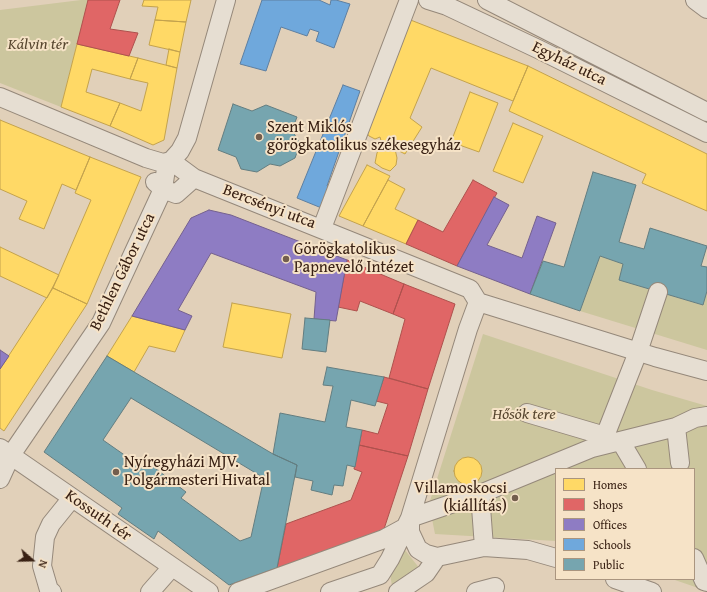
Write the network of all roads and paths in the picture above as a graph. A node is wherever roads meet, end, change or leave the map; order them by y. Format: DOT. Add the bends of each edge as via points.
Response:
graph roads {
  1 [pos="226,0"];
  2 [pos="409,0"];
  3 [pos="428,0"];
  4 [pos="488,0"];
  5 [pos="695,0"];
  6 [pos="707,10"];
  7 [pos="0,96"];
  8 [pos="707,112"];
  9 [pos="707,133"];
  10 [pos="165,162"];
  11 [pos="194,178"];
  12 [pos="163,189"];
  13 [pos="322,228"];
  14 [pos="658,292"];
  15 [pos="478,302"];
  16 [pos="638,352"];
  17 [pos="707,371"];
  18 [pos="527,413"];
  19 [pos="707,416"];
  20 [pos="676,427"];
  21 [pos="606,442"];
  22 [pos="6,451"];
  23 [pos="681,467"];
  24 [pos="636,468"];
  25 [pos="0,479"];
  26 [pos="480,494"];
  27 [pos="72,498"];
  28 [pos="408,522"];
  29 [pos="484,547"];
  30 [pos="437,557"];
  31 [pos="555,558"];
  32 [pos="695,560"];
  33 [pos="172,567"];
  34 [pos="618,580"];
  35 [pos="707,582"];
  36 [pos="496,587"];
  37 [pos="52,592"];
  38 [pos="150,592"];
  39 [pos="209,592"];
  40 [pos="238,592"];
  41 [pos="330,592"];
  42 [pos="398,592"];
  43 [pos="476,592"];
  44 [pos="652,592"];
  1 -- 10 [label="street" via="187,138 180,151"];
  2 -- 13 [label="street"];
  3 -- 9 [label="street, Egyház utca" via="447,6 538,49"];
  4 -- 8 [label="street, Egyház utca"];
  5 -- 6 [label="street"];
  7 -- 10 [label="street, Bercsényi utca"];
  10 -- 11 [label="street, Bercsényi utca"];
  10 -- 12 [label="street" via="154,173 156,184"];
  11 -- 12 [label="street" via="176,194"];
  11 -- 13 [label="street, Bercsényi utca"];
  12 -- 22 [label="street, Bethlen Gábor utca" via="101,323"];
  13 -- 15 [label="street, Bercsényi utca" via="470,289"];
  14 -- 16 [label="street"];
  15 -- 16 [label="street"];
  15 -- 28 [label="street"];
  16 -- 17 [label="street"];
  16 -- 21 [label="street"];
  18 -- 21 [label="street"];
  19 -- 20 [label="street" via="695,418"];
  20 -- 21 [label="street"];
  20 -- 23 [label="street"];
  21 -- 24 [label="street"];
  21 -- 26 [label="street"];
  22 -- 25 [label="street"];
  22 -- 27 [label="street, Kossuth tér"];
  26 -- 28 [label="street"];
  26 -- 29 [label="street"];
  27 -- 33 [label="street, Kossuth tér"];
  27 -- 37 [label="street" via="51,524 45,538 42,566 49,590"];
  28 -- 30 [label="street" via="418,549"];
  28 -- 40 [label="street" via="384,539"];
  28 -- 41 [label="street" via="380,575"];
  29 -- 30 [label="street"];
  29 -- 31 [label="street" via="528,550"];
  30 -- 42 [label="street" via="426,573"];
  32 -- 35 [label="street" via="704,581"];
  33 -- 38 [label="street"];
  33 -- 39 [label="street, Kossuth tér"];
  34 -- 44 [label="street"];
  36 -- 43 [label="street"];
}
